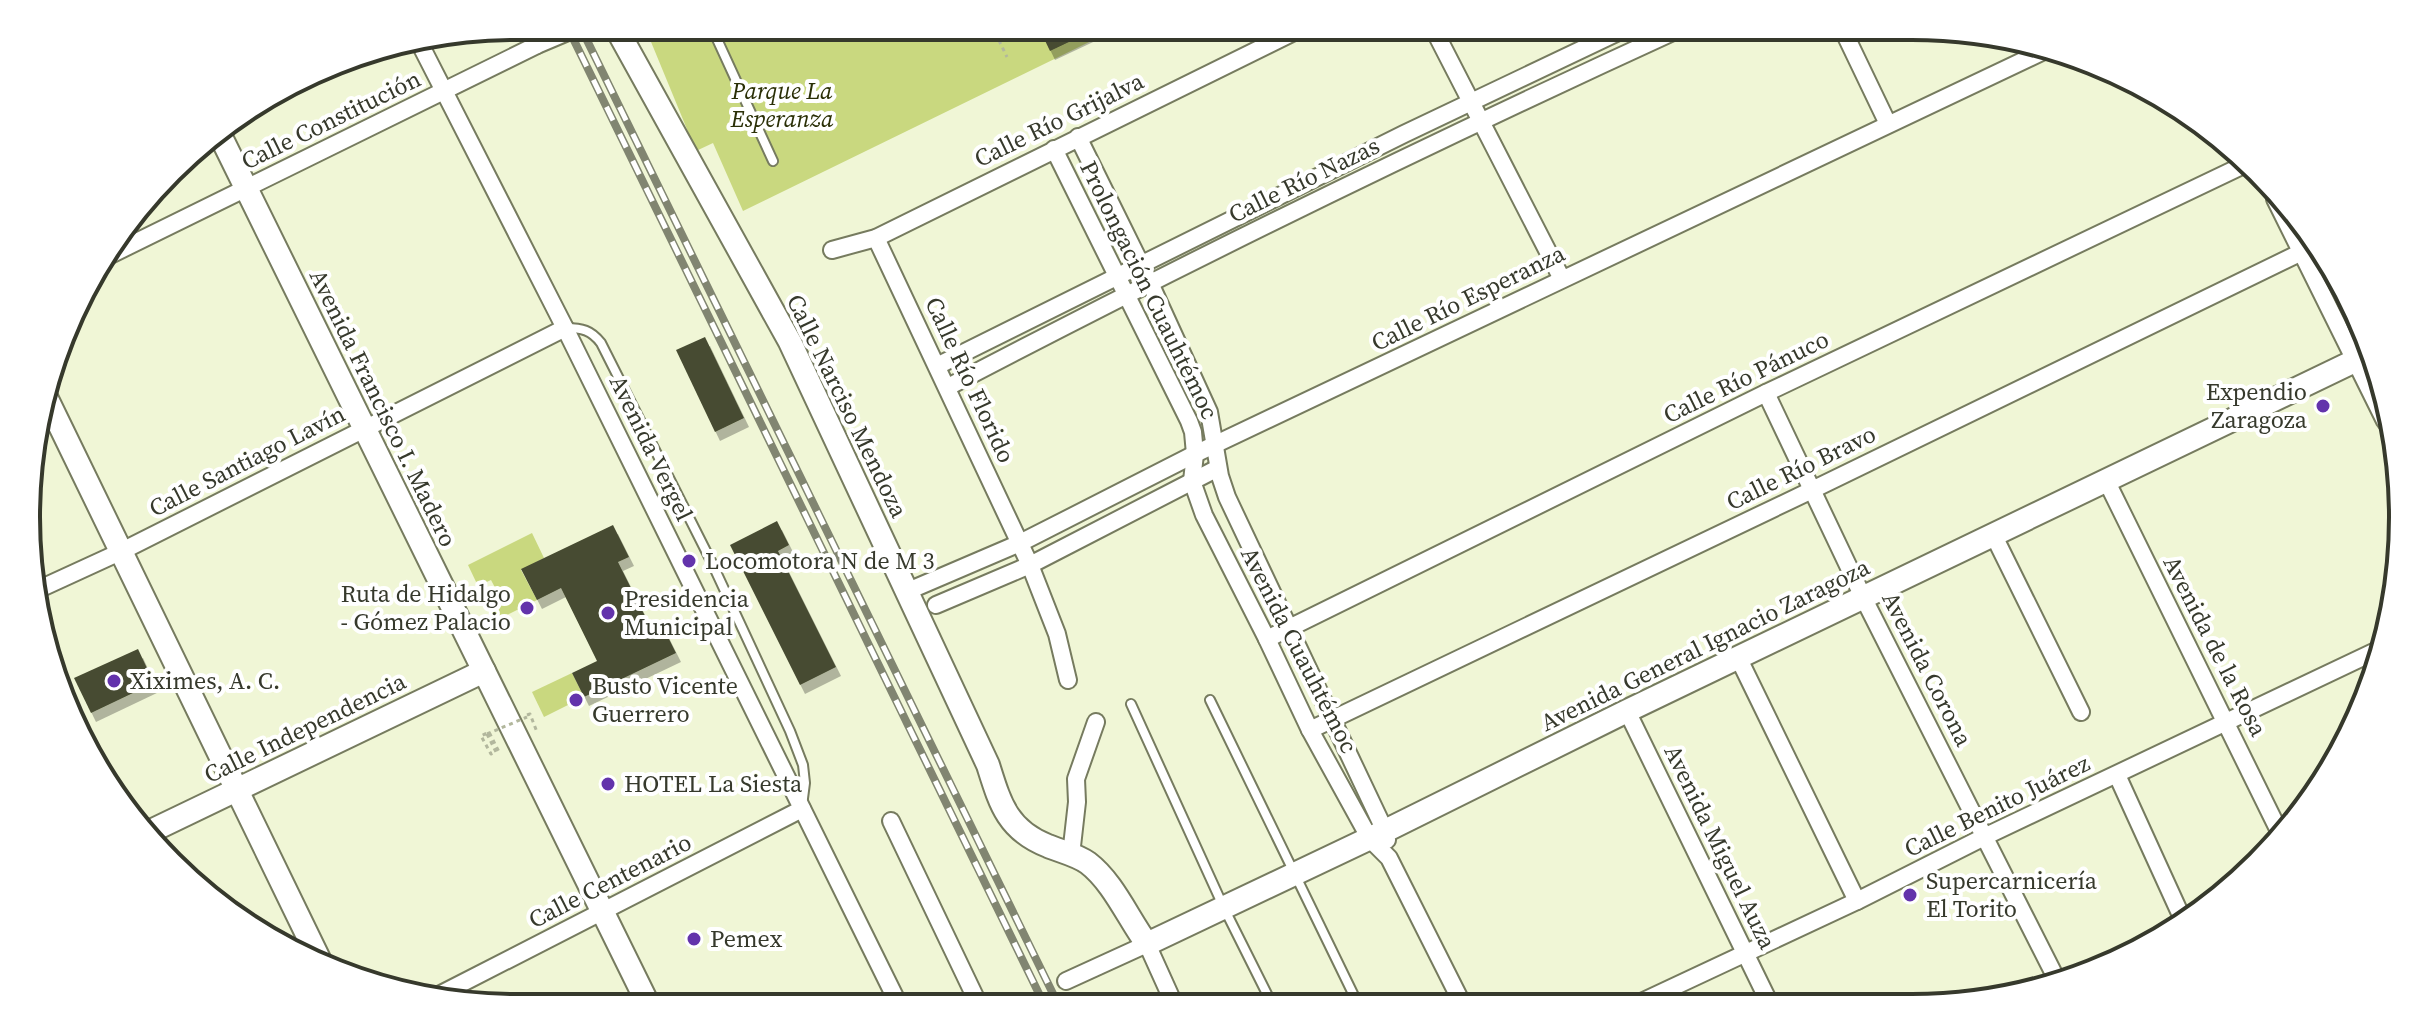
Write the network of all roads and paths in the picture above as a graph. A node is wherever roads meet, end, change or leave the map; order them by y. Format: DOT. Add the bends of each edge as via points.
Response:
graph roads {
  1 [pos="535,40"];
  2 [pos="549,40"];
  3 [pos="626,40"];
  4 [pos="717,40"];
  5 [pos="999,40"];
  6 [pos="1277,40"];
  7 [pos="1439,40"];
  8 [pos="1601,40"];
  9 [pos="1655,40"];
  10 [pos="1848,40"];
  11 [pos="537,45"];
  12 [pos="423,49"];
  13 [pos="2034,56"];
  14 [pos="1007,57"];
  15 [pos="444,92"];
  16 [pos="1471,101"];
  17 [pos="1480,120"];
  18 [pos="1888,124"];
  19 [pos="1078,137"];
  20 [pos="223,142"];
  21 [pos="1054,149"];
  22 [pos="773,161"];
  23 [pos="2237,168"];
  24 [pos="246,187"];
  25 [pos="876,238"];
  26 [pos="122,249"];
  27 [pos="2306,249"];
  28 [pos="832,250"];
  29 [pos="1140,263"];
  30 [pos="1116,275"];
  31 [pos="1562,279"];
  32 [pos="1150,283"];
  33 [pos="1125,294"];
  34 [pos="565,328"];
  35 [pos="2361,357"];
  36 [pos="2362,358"];
  37 [pos="937,366"];
  38 [pos="948,387"];
  39 [pos="1766,393"];
  40 [pos="52,410"];
  41 [pos="364,429"];
  42 [pos="1216,444"];
  43 [pos="1195,454"];
  44 [pos="1218,468"];
  45 [pos="2106,480"];
  46 [pos="1192,481"];
  47 [pos="1812,490"];
  48 [pos="1993,534"];
  49 [pos="1020,543"];
  50 [pos="120,552"];
  51 [pos="1030,565"];
  52 [pos="45,586"];
  53 [pos="908,591"];
  54 [pos="1863,597"];
  55 [pos="936,605"];
  56 [pos="1291,628"];
  57 [pos="1267,639"];
  58 [pos="2369,654"];
  59 [pos="1738,657"];
  60 [pos="484,671"];
  61 [pos="1068,680"];
  62 [pos="1210,700"];
  63 [pos="1131,704"];
  64 [pos="1627,711"];
  65 [pos="2081,712"];
  66 [pos="527,717"];
  67 [pos="1334,719"];
  68 [pos="1096,722"];
  69 [pos="2227,722"];
  70 [pos="1310,730"];
  71 [pos="499,752"];
  72 [pos="2117,775"];
  73 [pos="235,790"];
  74 [pos="802,809"];
  75 [pos="891,821"];
  76 [pos="2276,825"];
  77 [pos="156,829"];
  78 [pos="1378,835"];
  79 [pos="1986,836"];
  80 [pos="1071,855"];
  81 [pos="1294,875"];
  82 [pos="1857,901"];
  83 [pos="1224,908"];
  84 [pos="603,912"];
  85 [pos="2179,912"];
  86 [pos="1147,944"];
  87 [pos="314,949"];
  88 [pos="1746,953"];
  89 [pos="2053,973"];
  90 [pos="1066,981"];
  91 [pos="450,989"];
  92 [pos="643,994"];
  93 [pos="894,994"];
  94 [pos="974,994"];
  95 [pos="1170,994"];
  96 [pos="1267,994"];
  97 [pos="1353,994"];
  98 [pos="1457,994"];
  99 [pos="1667,994"];
  100 [pos="1765,994"];
  1 -- 11 [label="street"];
  2 -- 11 [label="street, Calle Constitución"];
  3 -- 53 [label="street, Calle Narciso Mendoza" via="790,342"];
  4 -- 22 [label="lane"];
  5 -- 14 [label="path"];
  6 -- 19 [label="street, Calle Río Grijalva"];
  7 -- 16 [label="street"];
  8 -- 16 [label="street, Calle Río Nazas"];
  9 -- 17 [label="street, Calle Río Nazas"];
  10 -- 18 [label="street"];
  11 -- 15 [label="street, Calle Constitución"];
  12 -- 15 [label="street, Avenida Vergel"];
  13 -- 18 [label="street, Calle Río Esperanza"];
  15 -- 24 [label="street, Calle Constitución"];
  15 -- 34 [label="street, Avenida Vergel"];
  16 -- 17 [label="street"];
  16 -- 29 [label="street, Calle Río Nazas"];
  17 -- 31 [label="street"];
  17 -- 32 [label="street, Calle Río Nazas"];
  18 -- 31 [label="street, Calle Río Esperanza"];
  19 -- 21 [label="street, Calle Río Grijalva"];
  19 -- 29 [label="street, Prolongación Cuauhtémoc"];
  20 -- 24 [label="street, Avenida Francisco I. Madero"];
  21 -- 25 [label="street, Calle Río Grijalva"];
  21 -- 30 [label="street, Prolongación Cuauhtémoc"];
  23 -- 39 [label="street, Calle Río Pánuco"];
  24 -- 26 [label="street, Calle Constitución"];
  24 -- 41 [label="street, Avenida Francisco I. Madero"];
  25 -- 28 [label="street, Calle Río Grijalva"];
  25 -- 37 [label="street, Calle Río Florido"];
  27 -- 35 [label="street"];
  27 -- 47 [label="street, Calle Río Bravo"];
  29 -- 30 [label="street, Calle Río Nazas"];
  29 -- 32 [label="street, Prolongación Cuauhtémoc"];
  30 -- 33 [label="street, Prolongación Cuauhtémoc"];
  30 -- 37 [label="street, Calle Río Nazas"];
  31 -- 42 [label="street, Calle Río Esperanza"];
  32 -- 33 [label="street, Calle Río Nazas"];
  32 -- 42 [label="street, Prolongación Cuauhtémoc" via="1209,412"];
  33 -- 38 [label="street, Calle Río Nazas"];
  33 -- 43 [label="street, Prolongación Cuauhtémoc" via="1189,421"];
  34 -- 41 [label="street, Calle Santiago Lavín"];
  34 -- 74 [label="street, Avenida Vergel"];
  34 -- 74 [label="lane" via="582,328 601,343 711,561 803,765"];
  36 -- 45 [label="street, Avenida General Ignacio Zaragoza"];
  37 -- 38 [label="street, Calle Río Florido"];
  38 -- 49 [label="street, Calle Río Florido"];
  39 -- 47 [label="street, Avenida Corona"];
  39 -- 56 [label="street, Calle Río Pánuco"];
  40 -- 50 [label="street"];
  41 -- 50 [label="street, Calle Santiago Lavín"];
  41 -- 60 [label="street, Avenida Francisco I. Madero"];
  42 -- 43 [label="street, Calle Río Esperanza"];
  42 -- 44 [label="street, Avenida Cuauhtémoc"];
  43 -- 46 [label="street, Avenida Cuauhtémoc"];
  43 -- 49 [label="street, Calle Río Esperanza"];
  44 -- 46 [label="street"];
  44 -- 56 [label="street, Avenida Cuauhtémoc"];
  45 -- 48 [label="street, Avenida General Ignacio Zaragoza"];
  45 -- 69 [label="street, Avenida de la Rosa"];
  46 -- 51 [label="street"];
  46 -- 57 [label="street, Avenida Cuauhtémoc"];
  47 -- 54 [label="street, Avenida Corona"];
  47 -- 67 [label="street, Calle Río Bravo"];
  48 -- 54 [label="street, Avenida General Ignacio Zaragoza"];
  48 -- 65 [label="street"];
  49 -- 51 [label="street, Calle Río Florido"];
  49 -- 53 [label="street, Calle Río Esperanza"];
  50 -- 52 [label="street, Calle Santiago Lavín"];
  50 -- 73 [label="street"];
  51 -- 55 [label="street"];
  51 -- 61 [label="street, Calle Río Florido"];
  53 -- 80 [label="street, Calle Narciso Mendoza" via="1010,819 1035,841"];
  54 -- 59 [label="street, Avenida General Ignacio Zaragoza"];
  54 -- 79 [label="street, Avenida Corona"];
  56 -- 57 [label="street, Calle Río Pánuco"];
  56 -- 67 [label="street, Avenida Cuauhtémoc"];
  57 -- 70 [label="street, Avenida Cuauhtémoc"];
  58 -- 69 [label="street, Calle Benito Juárez"];
  59 -- 64 [label="street, Avenida General Ignacio Zaragoza"];
  59 -- 82 [label="street"];
  60 -- 73 [label="street, Calle Independencia"];
  60 -- 84 [label="street, Avenida Francisco I. Madero"];
  62 -- 81 [label="lane"];
  63 -- 83 [label="lane"];
  64 -- 78 [label="street, Avenida General Ignacio Zaragoza"];
  64 -- 88 [label="street, Avenida Miguel Auza"];
  66 -- 71 [label="path, bridge" via="487,734 496,752 491,754 481,736 489,732"];
  67 -- 70 [label="street, Calle Río Bravo"];
  67 -- 78 [label="street, Avenida Cuauhtémoc"];
  68 -- 80 [label="street" via="1076,779"];
  69 -- 72 [label="street, Calle Benito Juárez"];
  69 -- 76 [label="street, Avenida de la Rosa"];
  70 -- 78 [label="street, Avenida Cuauhtémoc"];
  72 -- 79 [label="street, Calle Benito Juárez"];
  72 -- 85 [label="street"];
  73 -- 77 [label="street, Calle Independencia"];
  73 -- 87 [label="street"];
  74 -- 84 [label="street, Calle Centenario"];
  74 -- 93 [label="street, Avenida Vergel"];
  75 -- 94 [label="street"];
  78 -- 81 [label="street, Avenida General Ignacio Zaragoza"];
  78 -- 98 [label="street, Avenida Cuauhtémoc"];
  79 -- 82 [label="street, Calle Benito Juárez"];
  79 -- 89 [label="street, Avenida Corona"];
  80 -- 86 [label="street, Calle Narciso Mendoza" via="1087,862 1113,889"];
  81 -- 83 [label="street, Avenida General Ignacio Zaragoza"];
  81 -- 97 [label="lane"];
  82 -- 88 [label="street, Calle Benito Juárez"];
  83 -- 86 [label="street, Avenida General Ignacio Zaragoza"];
  83 -- 96 [label="lane"];
  84 -- 91 [label="street, Calle Centenario"];
  84 -- 92 [label="street, Avenida Francisco I. Madero"];
  86 -- 90 [label="street, Avenida General Ignacio Zaragoza"];
  86 -- 95 [label="street"];
  88 -- 99 [label="street, Calle Benito Juárez"];
  88 -- 100 [label="street, Avenida Miguel Auza"];
}
